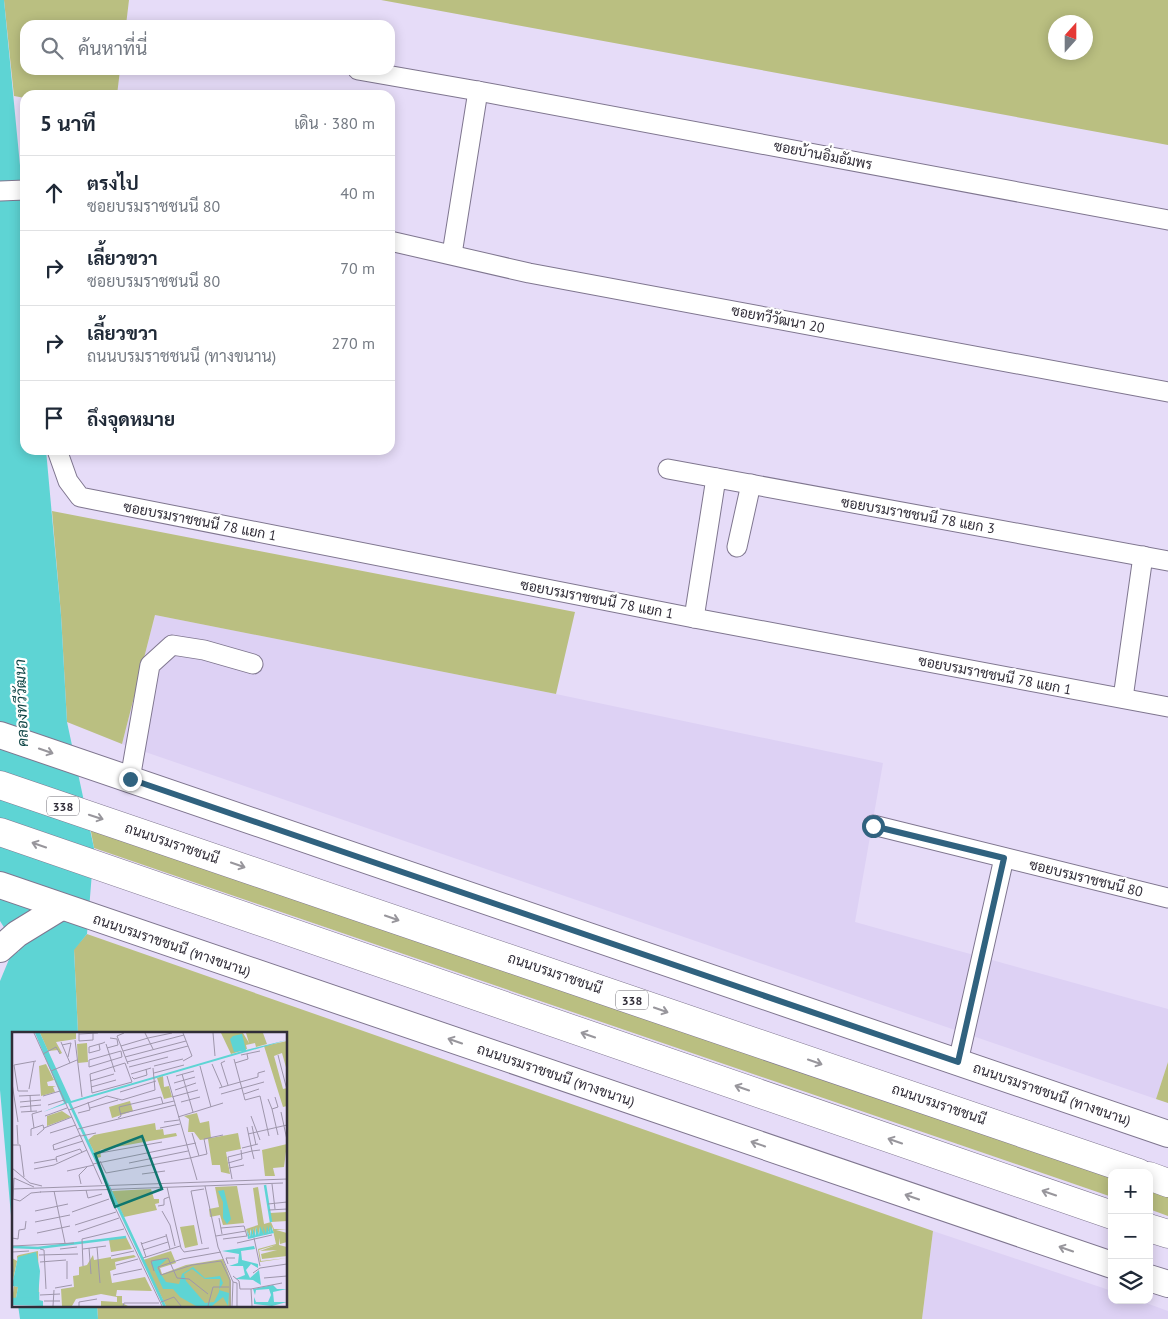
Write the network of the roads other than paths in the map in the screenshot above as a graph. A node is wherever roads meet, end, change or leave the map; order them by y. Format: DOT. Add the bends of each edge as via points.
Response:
graph roads {
  1 [pos="387,75"];
  2 [pos="478,91"];
  3 [pos="20,190"];
  4 [pos="0,192"];
  5 [pos="1168,220"];
  6 [pos="395,241"];
  7 [pos="452,254"];
  8 [pos="1168,392"];
  9 [pos="59,455"];
  10 [pos="668,469"];
  11 [pos="716,478"];
  12 [pos="751,484"];
  13 [pos="737,547"];
  14 [pos="1143,556"];
  15 [pos="1168,561"];
  16 [pos="694,618"];
  17 [pos="253,664"];
  18 [pos="1123,698"];
  19 [pos="1168,707"];
  20 [pos="0,735"];
  21 [pos="130,779"];
  22 [pos="0,785"];
  23 [pos="873,826"];
  24 [pos="0,832"];
  25 [pos="1004,858"];
  26 [pos="0,885"];
  27 [pos="1168,898"];
  28 [pos="61,907"];
  29 [pos="8,942"];
  30 [pos="958,1062"];
  31 [pos="1168,1134"];
  32 [pos="1127,1169"];
  33 [pos="1153,1177"];
  34 [pos="1168,1183"];
  35 [pos="1109,1214"];
  36 [pos="1153,1229"];
  37 [pos="1168,1234"];
  38 [pos="1108,1264"];
  39 [pos="1153,1279"];
  40 [pos="1168,1284"];
  1 -- 2 [label="street, ซอยบ้านอิ่มอัมพร"];
  2 -- 5 [label="street, ซอยบ้านอิ่มอัมพร"];
  2 -- 7 [label="street"];
  3 -- 4 [label="street"];
  6 -- 7 [label="street, ซอยทวีวัฒนา 20"];
  7 -- 8 [label="street, ซอยทวีวัฒนา 20" via="529,273"];
  9 -- 16 [label="street, ซอยบรมราชชนนี 78 แยก 1" via="68,481 80,497"];
  10 -- 11 [label="street, ซอยบรมราชชนนี 78 แยก 3"];
  11 -- 12 [label="street, ซอยบรมราชชนนี 78 แยก 3"];
  11 -- 16 [label="street"];
  12 -- 13 [label="street"];
  12 -- 14 [label="street, ซอยบรมราชชนนี 78 แยก 3"];
  14 -- 15 [label="street, ซอยบรมราชชนนี 78 แยก 3"];
  14 -- 18 [label="street"];
  16 -- 18 [label="street, ซอยบรมราชชนนี 78 แยก 1"];
  17 -- 21 [label="street" via="172,645 150,665"];
  18 -- 19 [label="street, ซอยบรมราชชนนี 78 แยก 1"];
  20 -- 21 [label="main road, ถนนบรมราชชนนี (ทางขนาน), one-way"];
  21 -- 30 [label="main road, ถนนบรมราชชนนี (ทางขนาน)"];
  22 -- 32 [label="highway, ถนนบรมราชชนนี / 338, one-way"];
  23 -- 25 [label="street, ซอยบรมราชชนนี 80"];
  35 -- 24 [label="highway, one-way"];
  25 -- 27 [label="street, ซอยบรมราชชนนี 80"];
  25 -- 30 [label="street"];
  26 -- 28 [label="main road, ถนนบรมราชชนนี (ทางขนาน)"];
  28 -- 29 [label="main road"];
  38 -- 28 [label="main road, ถนนบรมราชชนนี (ทางขนาน), one-way"];
  30 -- 31 [label="main road, ถนนบรมราชชนนี (ทางขนาน)"];
  33 -- 34 [label="highway"];
  36 -- 37 [label="highway"];
  39 -- 40 [label="main road"];
}
